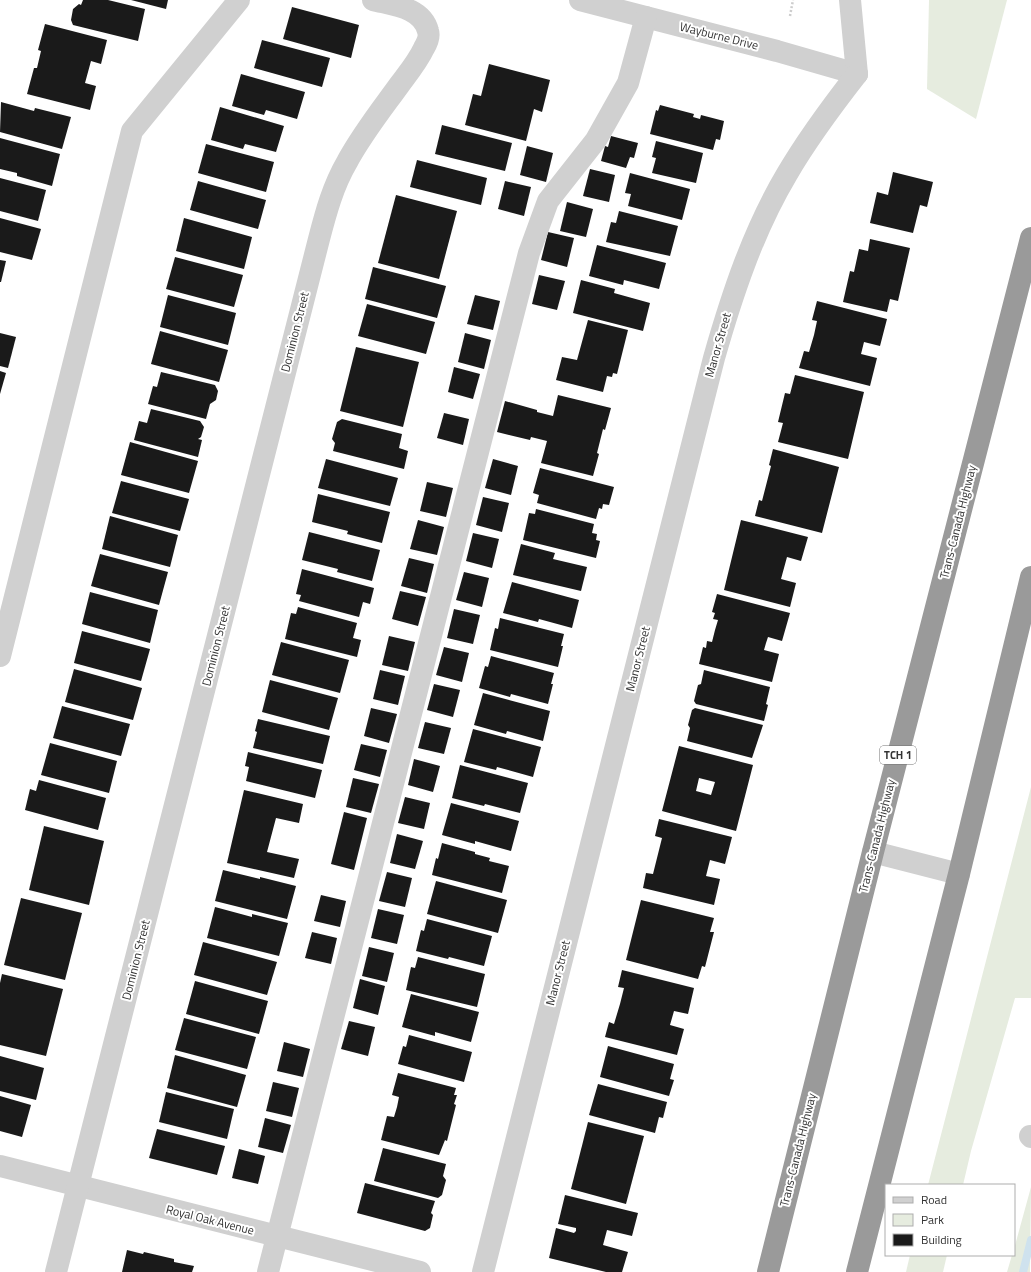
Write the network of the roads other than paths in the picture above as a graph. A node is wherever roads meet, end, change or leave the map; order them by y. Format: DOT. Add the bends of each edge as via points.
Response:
graph roads {
  1 [pos="239,0"];
  2 [pos="373,0"];
  3 [pos="580,0"];
  4 [pos="850,0"];
  5 [pos="646,17"];
  6 [pos="857,74"];
  7 [pos="1031,238"];
  8 [pos="1031,577"];
  9 [pos="0,656"];
  10 [pos="873,852"];
  11 [pos="959,874"];
  12 [pos="0,1166"];
  13 [pos="78,1186"];
  14 [pos="277,1237"];
  15 [pos="56,1272"];
  16 [pos="268,1272"];
  17 [pos="420,1272"];
  18 [pos="483,1272"];
  19 [pos="768,1272"];
  20 [pos="857,1272"];
  1 -- 9 [label="street" via="132,131"];
  2 -- 13 [label="street, Dominion Street" via="407,9 419,16 429,32 427,42 420,56 352,152 340,174 329,204"];
  3 -- 5 [label="street, Wayburne Drive"];
  4 -- 6 [label="street"];
  5 -- 6 [label="street, Wayburne Drive"];
  5 -- 14 [label="street" via="628,83 596,140 548,201 530,253"];
  6 -- 18 [label="street, Manor Street" via="819,123 773,200 739,278 724,322"];
  7 -- 10 [label="highway, Trans-Canada Highway / TCH 1"];
  8 -- 11 [label="highway"];
  10 -- 11 [label="street"];
  10 -- 19 [label="highway, Trans-Canada Highway / TCH 1"];
  11 -- 20 [label="highway"];
  12 -- 13 [label="street, Royal Oak Avenue"];
  13 -- 14 [label="street, Royal Oak Avenue"];
  13 -- 15 [label="street, Dominion Street"];
  14 -- 16 [label="street"];
  14 -- 17 [label="street, Royal Oak Avenue"];
}
